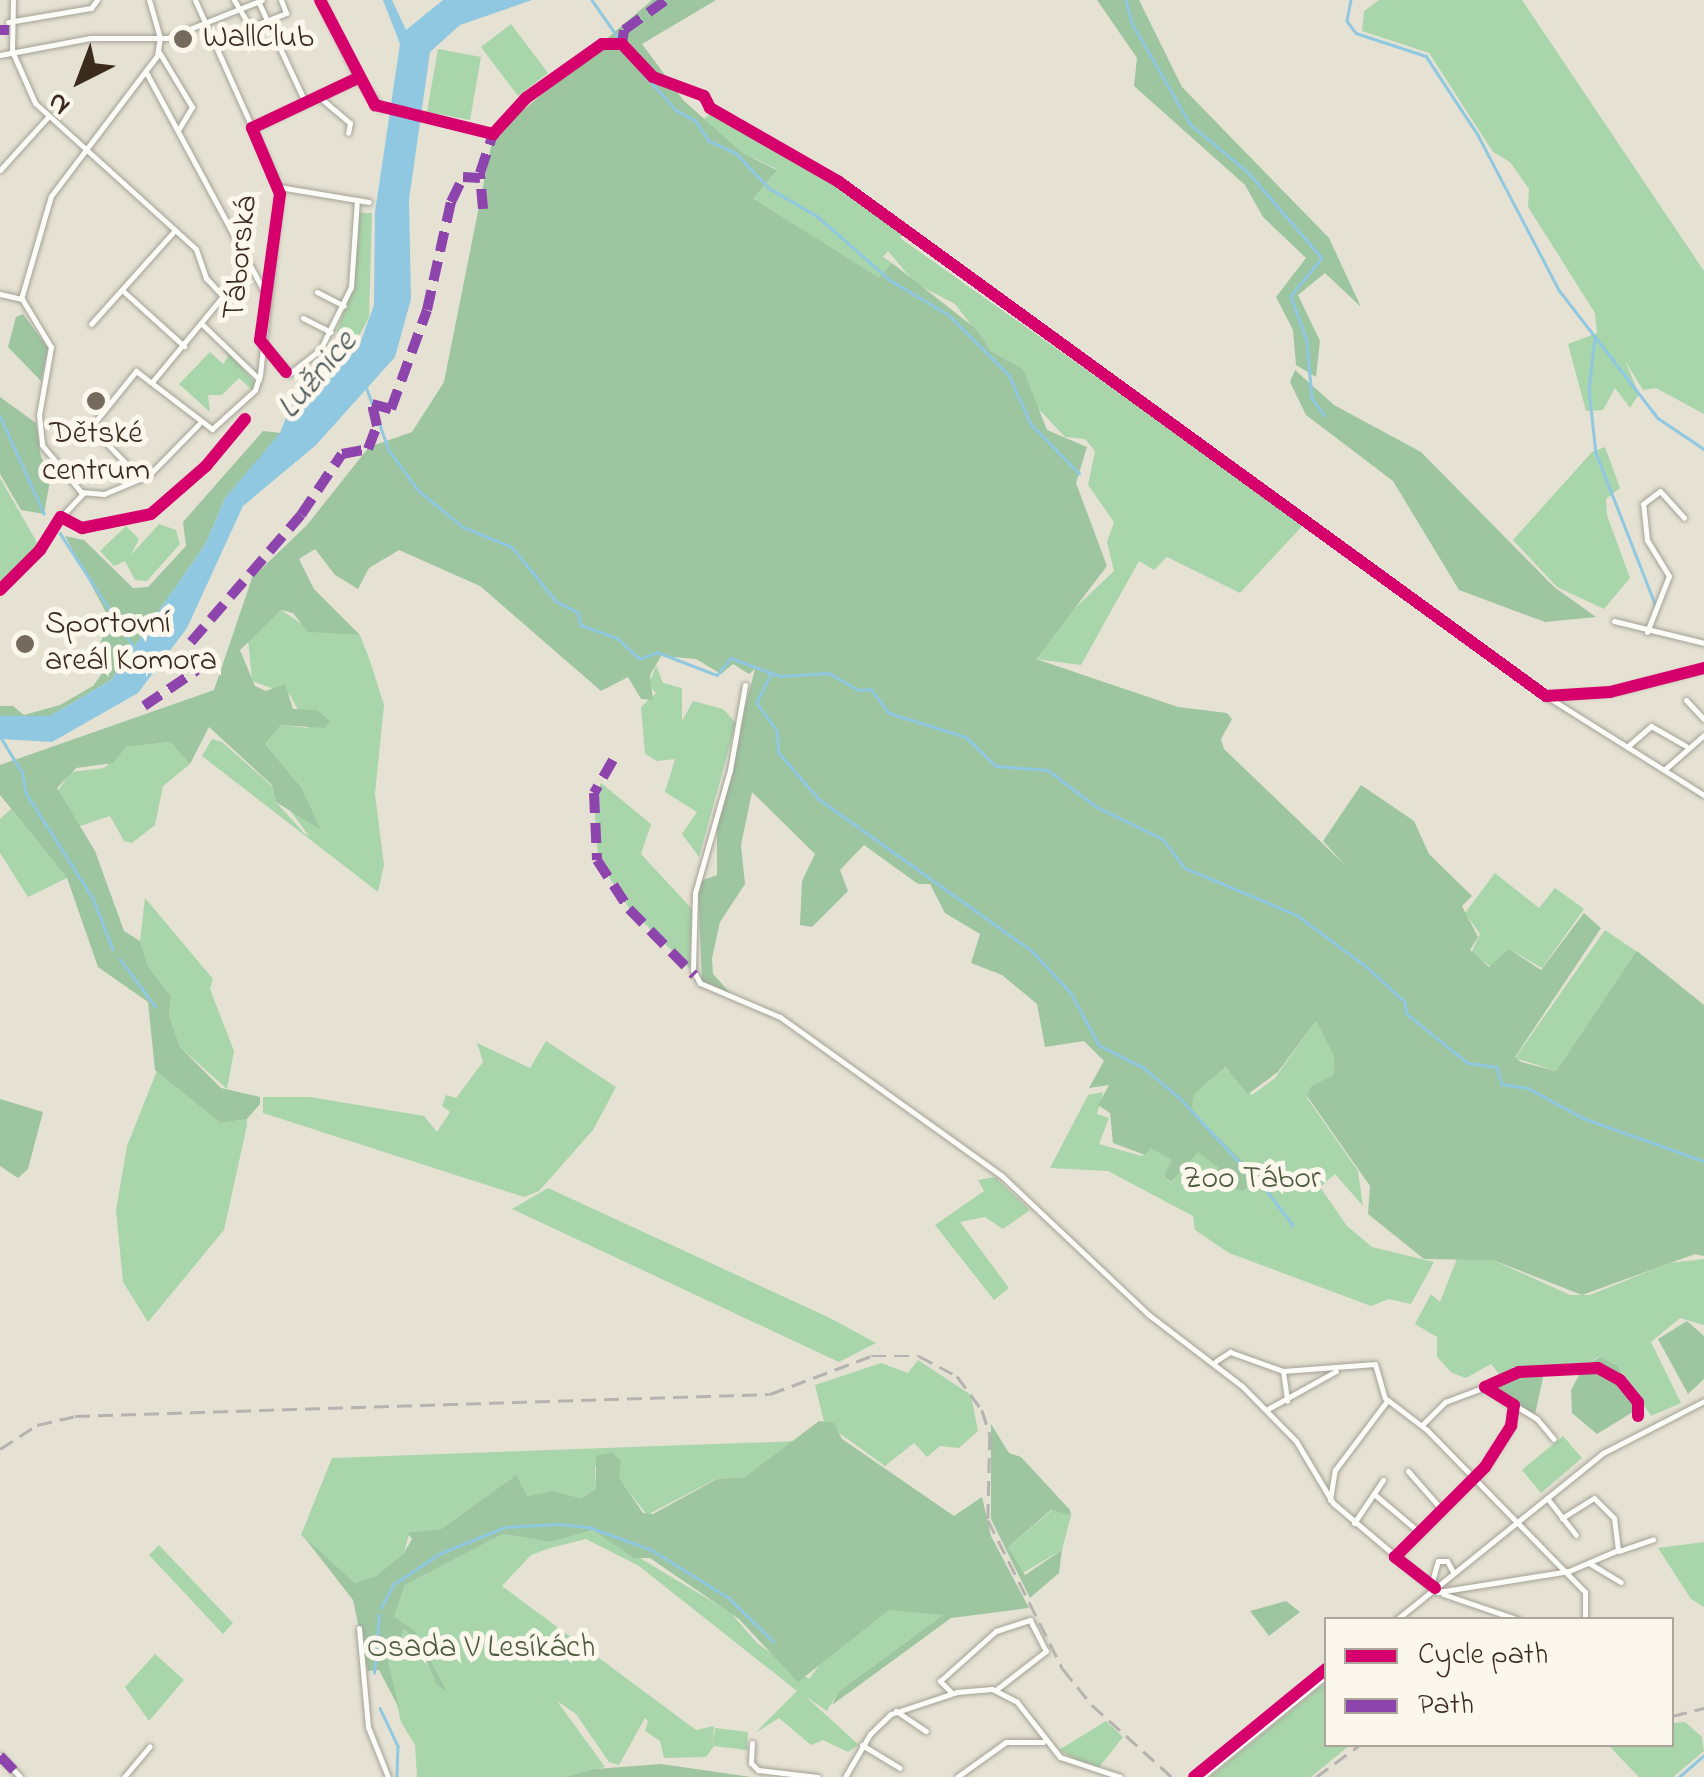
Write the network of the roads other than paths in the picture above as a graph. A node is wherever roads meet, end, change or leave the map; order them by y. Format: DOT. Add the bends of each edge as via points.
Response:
graph roads {
  1 [pos="13,0"];
  2 [pos="82,0"];
  3 [pos="97,0"];
  4 [pos="149,0"];
  5 [pos="195,0"];
  6 [pos="234,0"];
  7 [pos="259,0"];
  8 [pos="281,0"];
  9 [pos="320,0"];
  10 [pos="73,9"];
  11 [pos="238,10"];
  12 [pos="267,20"];
  13 [pos="205,23"];
  14 [pos="8,26"];
  15 [pos="0,30"];
  16 [pos="160,38"];
  17 [pos="12,52"];
  18 [pos="159,52"];
  19 [pos="0,55"];
  20 [pos="147,74"];
  21 [pos="358,78"];
  22 [pos="318,96"];
  23 [pos="305,102"];
  24 [pos="381,108"];
  25 [pos="47,118"];
  26 [pos="252,128"];
  27 [pos="179,129"];
  28 [pos="348,133"];
  29 [pos="86,150"];
  30 [pos="0,170"];
  31 [pos="279,187"];
  32 [pos="356,200"];
  33 [pos="369,202"];
  34 [pos="175,230"];
  35 [pos="122,290"];
  36 [pos="317,292"];
  37 [pos="265,293"];
  38 [pos="0,294"];
  39 [pos="22,299"];
  40 [pos="344,306"];
  41 [pos="98,316"];
  42 [pos="304,318"];
  43 [pos="203,324"];
  44 [pos="331,332"];
  45 [pos="260,340"];
  46 [pos="184,346"];
  47 [pos="260,355"];
  48 [pos="248,366"];
  49 [pos="259,380"];
  50 [pos="152,382"];
  51 [pos="199,424"];
  52 [pos="141,479"];
  53 [pos="83,493"];
  54 [pos="61,516"];
  55 [pos="1684,518"];
  56 [pos="1614,621"];
  57 [pos="1647,632"];
  58 [pos="1704,643"];
  59 [pos="1704,668"];
  60 [pos="744,685"];
  61 [pos="1686,700"];
  62 [pos="1704,719"];
  63 [pos="1704,735"];
  64 [pos="1686,746"];
  65 [pos="1628,747"];
  66 [pos="1664,770"];
  67 [pos="1704,795"];
  68 [pos="1215,1362"];
  69 [pos="1283,1370"];
  70 [pos="1339,1370"];
  71 [pos="1287,1401"];
  72 [pos="1387,1401"];
  73 [pos="1704,1401"];
  74 [pos="1514,1405"];
  75 [pos="1266,1410"];
  76 [pos="1422,1425"];
  77 [pos="1554,1439"];
  78 [pos="1408,1471"];
  79 [pos="1475,1478"];
  80 [pos="1384,1480"];
  81 [pos="1374,1494"];
  82 [pos="1546,1498"];
  83 [pos="1330,1500"];
  84 [pos="1442,1510"];
  85 [pos="1562,1518"];
  86 [pos="1516,1522"];
  87 [pos="1354,1523"];
  88 [pos="1420,1532"];
  89 [pos="1576,1534"];
  90 [pos="1653,1539"];
  91 [pos="1616,1552"];
  92 [pos="1395,1556"];
  93 [pos="1589,1563"];
  94 [pos="1564,1571"];
  95 [pos="1453,1573"];
  96 [pos="1621,1582"];
  97 [pos="1433,1586"];
  98 [pos="1443,1592"];
  99 [pos="1399,1617"];
  100 [pos="1509,1617"];
  101 [pos="1585,1617"];
  102 [pos="359,1628"];
  103 [pos="1324,1678"];
  104 [pos="998,1689"];
  105 [pos="953,1693"];
  106 [pos="896,1711"];
  107 [pos="926,1730"];
  108 [pos="1044,1742"];
  109 [pos="752,1743"];
  110 [pos="862,1745"];
  111 [pos="150,1746"];
  112 [pos="0,1756"];
  113 [pos="969,1766"];
  114 [pos="900,1768"];
  115 [pos="1092,1772"];
  116 [pos="775,1776"];
  117 [pos="20,1777"];
  118 [pos="124,1777"];
  119 [pos="388,1777"];
  120 [pos="818,1777"];
  121 [pos="844,1777"];
  122 [pos="958,1777"];
  123 [pos="969,1777"];
  124 [pos="1084,1777"];
  125 [pos="1120,1777"];
  126 [pos="1202,1777"];
  1 -- 14 [label="street"];
  2 -- 10 [label="street"];
  3 -- 10 [label="street" via="93,8"];
  4 -- 16 [label="street"];
  5 -- 13 [label="street, Táborská"];
  6 -- 11 [label="street"];
  7 -- 11 [label="street"];
  7 -- 12 [label="street"];
  8 -- 12 [label="street" via="286,12"];
  9 -- 21 [label="street"];
  10 -- 14 [label="street"];
  11 -- 12 [label="street" via="248,26"];
  11 -- 13 [label="street"];
  12 -- 23 [label="street"];
  13 -- 16 [label="street"];
  13 -- 26 [label="street, Táborská"];
  14 -- 15 [label="street"];
  14 -- 17 [label="street"];
  16 -- 17 [label="street" via="90,38"];
  16 -- 18 [label="street"];
  17 -- 19 [label="street"];
  17 -- 25 [label="street"];
  18 -- 20 [label="street"];
  18 -- 27 [label="street" via="192,108"];
  20 -- 27 [label="street"];
  20 -- 29 [label="street"];
  21 -- 22 [label="street"];
  21 -- 24 [label="street"];
  22 -- 23 [label="street"];
  22 -- 28 [label="street" via="350,124"];
  23 -- 26 [label="street"];
  25 -- 29 [label="street"];
  25 -- 30 [label="street"];
  26 -- 31 [label="street, Táborská"];
  27 -- 37 [label="street"];
  29 -- 34 [label="street"];
  29 -- 39 [label="street" via="41,214"];
  31 -- 32 [label="street, Táborská"];
  31 -- 37 [label="street, Táborská"];
  32 -- 33 [label="street, Táborská"];
  32 -- 40 [label="street" via="353,276"];
  34 -- 35 [label="street"];
  34 -- 43 [label="street" via="198,252 206,278 224,296"];
  35 -- 41 [label="street"];
  35 -- 46 [label="street"];
  36 -- 40 [label="street"];
  37 -- 45 [label="street, Táborská"];
  38 -- 39 [label="street"];
  39 -- 53 [label="street" via="51,346 40,401 42,445 53,466"];
  40 -- 44 [label="street"];
  42 -- 44 [label="street"];
  43 -- 46 [label="street"];
  43 -- 48 [label="street"];
  44 -- 45 [label="street" via="300,372 286,372"];
  45 -- 47 [label="street, Táborská"];
  46 -- 50 [label="street"];
  47 -- 48 [label="street"];
  47 -- 49 [label="street, Táborská"];
  48 -- 49 [label="street"];
  49 -- 51 [label="street" via="219,428"];
  50 -- 51 [label="street"];
  50 -- 52 [label="street" via="137,370 91,427"];
  51 -- 52 [label="street"];
  52 -- 53 [label="street" via="104,494"];
  53 -- 54 [label="street"];
  55 -- 57 [label="street" via="1660,491 1643,506 1648,540 1668,576"];
  56 -- 57 [label="street"];
  57 -- 58 [label="street"];
  59 -- 65 [label="street" via="1610,692 1546,696"];
  60 -- 68 [label="street" via="730,770 695,892 694,976 780,1017 998,1172 1149,1314"];
  61 -- 62 [label="street"];
  63 -- 64 [label="street"];
  64 -- 65 [label="street" via="1652,726"];
  64 -- 66 [label="street"];
  65 -- 66 [label="street"];
  66 -- 67 [label="street"];
  68 -- 69 [label="street" via="1232,1352"];
  68 -- 75 [label="street"];
  69 -- 70 [label="street"];
  69 -- 71 [label="street"];
  70 -- 71 [label="street"];
  70 -- 72 [label="street" via="1374,1364"];
  71 -- 75 [label="street"];
  72 -- 76 [label="street"];
  72 -- 83 [label="street" via="1335,1470"];
  73 -- 82 [label="street" via="1618,1444"];
  74 -- 76 [label="street" via="1486,1387 1445,1402"];
  74 -- 77 [label="street"];
  74 -- 79 [label="street" via="1511,1426"];
  75 -- 83 [label="street" via="1296,1441"];
  76 -- 79 [label="street"];
  78 -- 84 [label="street"];
  79 -- 84 [label="street"];
  79 -- 86 [label="street"];
  80 -- 81 [label="street"];
  81 -- 87 [label="street"];
  81 -- 88 [label="street"];
  82 -- 85 [label="street"];
  82 -- 86 [label="street"];
  83 -- 87 [label="street"];
  84 -- 88 [label="street"];
  85 -- 89 [label="street"];
  85 -- 91 [label="street" via="1594,1498 1614,1518"];
  86 -- 94 [label="street"];
  86 -- 95 [label="street"];
  87 -- 92 [label="street"];
  88 -- 92 [label="street"];
  90 -- 91 [label="street"];
  91 -- 93 [label="street"];
  92 -- 97 [label="street"];
  93 -- 94 [label="street"];
  93 -- 96 [label="street"];
  94 -- 98 [label="street"];
  94 -- 101 [label="street" via="1587,1596"];
  95 -- 97 [label="street"];
  95 -- 97 [label="street" via="1447,1561 1438,1562"];
  97 -- 98 [label="street"];
  97 -- 99 [label="street"];
  98 -- 100 [label="street"];
  102 -- 119 [label="street" via="372,1735"];
  103 -- 126 [label="street"];
  104 -- 105 [label="street"];
  104 -- 105 [label="street" via="1046,1651 1030,1620 996,1630 940,1681"];
  104 -- 108 [label="street" via="1017,1702"];
  105 -- 106 [label="street"];
  106 -- 107 [label="street"];
  106 -- 110 [label="street"];
  108 -- 113 [label="street" via="1006,1742"];
  108 -- 115 [label="street"];
  109 -- 116 [label="street" via="752,1765"];
  110 -- 114 [label="street"];
  110 -- 121 [label="street"];
  111 -- 118 [label="street"];
  112 -- 117 [label="street"];
  113 -- 122 [label="street"];
  113 -- 123 [label="street"];
  115 -- 124 [label="street"];
  115 -- 125 [label="street"];
  116 -- 120 [label="street"];
}
